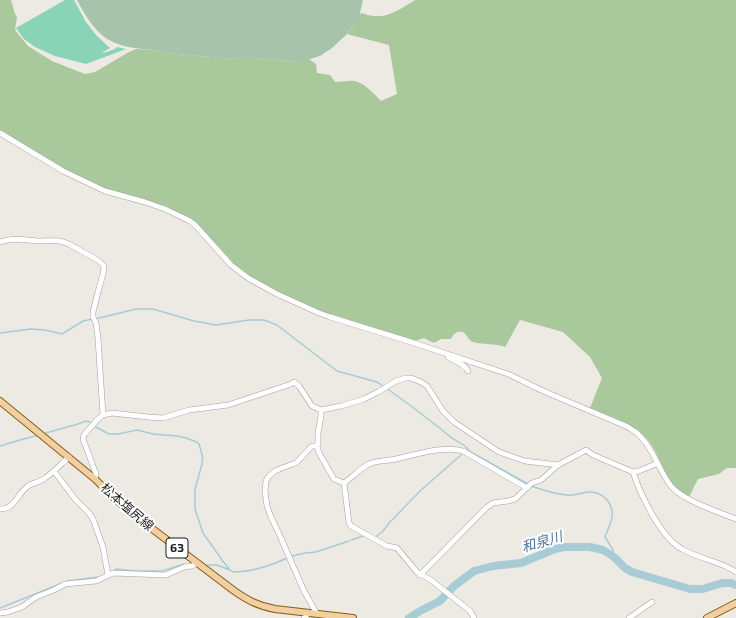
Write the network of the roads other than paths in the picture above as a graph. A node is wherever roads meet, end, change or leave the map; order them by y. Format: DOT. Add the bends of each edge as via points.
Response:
graph roads {
  1 [pos="0,133"];
  2 [pos="0,242"];
  3 [pos="446,354"];
  4 [pos="468,371"];
  5 [pos="0,401"];
  6 [pos="321,410"];
  7 [pos="103,415"];
  8 [pos="317,446"];
  9 [pos="69,457"];
  10 [pos="658,463"];
  11 [pos="558,465"];
  12 [pos="54,471"];
  13 [pos="633,472"];
  14 [pos="95,479"];
  15 [pos="344,483"];
  16 [pos="527,488"];
  17 [pos="0,509"];
  18 [pos="736,519"];
  19 [pos="197,563"];
  20 [pos="736,572"];
  21 [pos="108,575"];
  22 [pos="420,575"];
  23 [pos="736,604"];
  24 [pos="650,605"];
  25 [pos="0,613"];
  26 [pos="317,614"];
  27 [pos="306,616"];
  28 [pos="353,618"];
  29 [pos="474,618"];
  30 [pos="630,618"];
  31 [pos="708,618"];
  1 -- 3 [label="street" via="63,171 105,191 165,209 190,221 231,265 277,294 319,313"];
  2 -- 7 [label="street" via="9,239 57,240 70,244 100,261 104,266 93,312 98,338"];
  3 -- 4 [label="street"];
  3 -- 10 [label="street" via="508,374 628,427 640,435"];
  5 -- 9 [label="main road, 松本塩尻線 / 63"];
  6 -- 7 [label="street" via="312,406 300,386 294,382 228,405 189,410 163,418 112,413"];
  6 -- 8 [label="street"];
  6 -- 11 [label="street" via="364,399 396,381 411,378 427,386 443,411 454,422 499,452 525,461"];
  7 -- 14 [label="street" via="83,439 96,474"];
  8 -- 15 [label="street" via="334,479"];
  8 -- 26 [label="street" via="312,446 296,463 269,476 265,491 271,517"];
  9 -- 12 [label="street"];
  9 -- 14 [label="main road, 松本塩尻線 / 63"];
  10 -- 13 [label="street"];
  10 -- 18 [label="street" via="678,493"];
  11 -- 13 [label="street" via="586,450"];
  11 -- 16 [label="street"];
  12 -- 17 [label="street" via="20,493 10,507"];
  12 -- 21 [label="street" via="93,519 103,547"];
  13 -- 20 [label="street" via="649,509 670,541 680,549"];
  14 -- 19 [label="main road, 松本塩尻線 / 63" via="134,515"];
  15 -- 16 [label="street" via="373,462 455,449 463,451"];
  15 -- 22 [label="street" via="351,526 381,543 397,548"];
  16 -- 22 [label="street" via="516,499 493,503 486,508"];
  19 -- 21 [label="street" via="166,575"];
  19 -- 27 [label="main road, 松本塩尻線 / 63" via="254,604"];
  21 -- 25 [label="street" via="96,582 65,584 36,597 22,607"];
  22 -- 29 [label="street" via="431,580 470,611"];
  23 -- 31 [label="main road"];
  24 -- 30 [label="street"];
  26 -- 27 [label="main road, 松本塩尻線 / 63"];
  26 -- 28 [label="main road, 松本塩尻線 / 63"];
}
